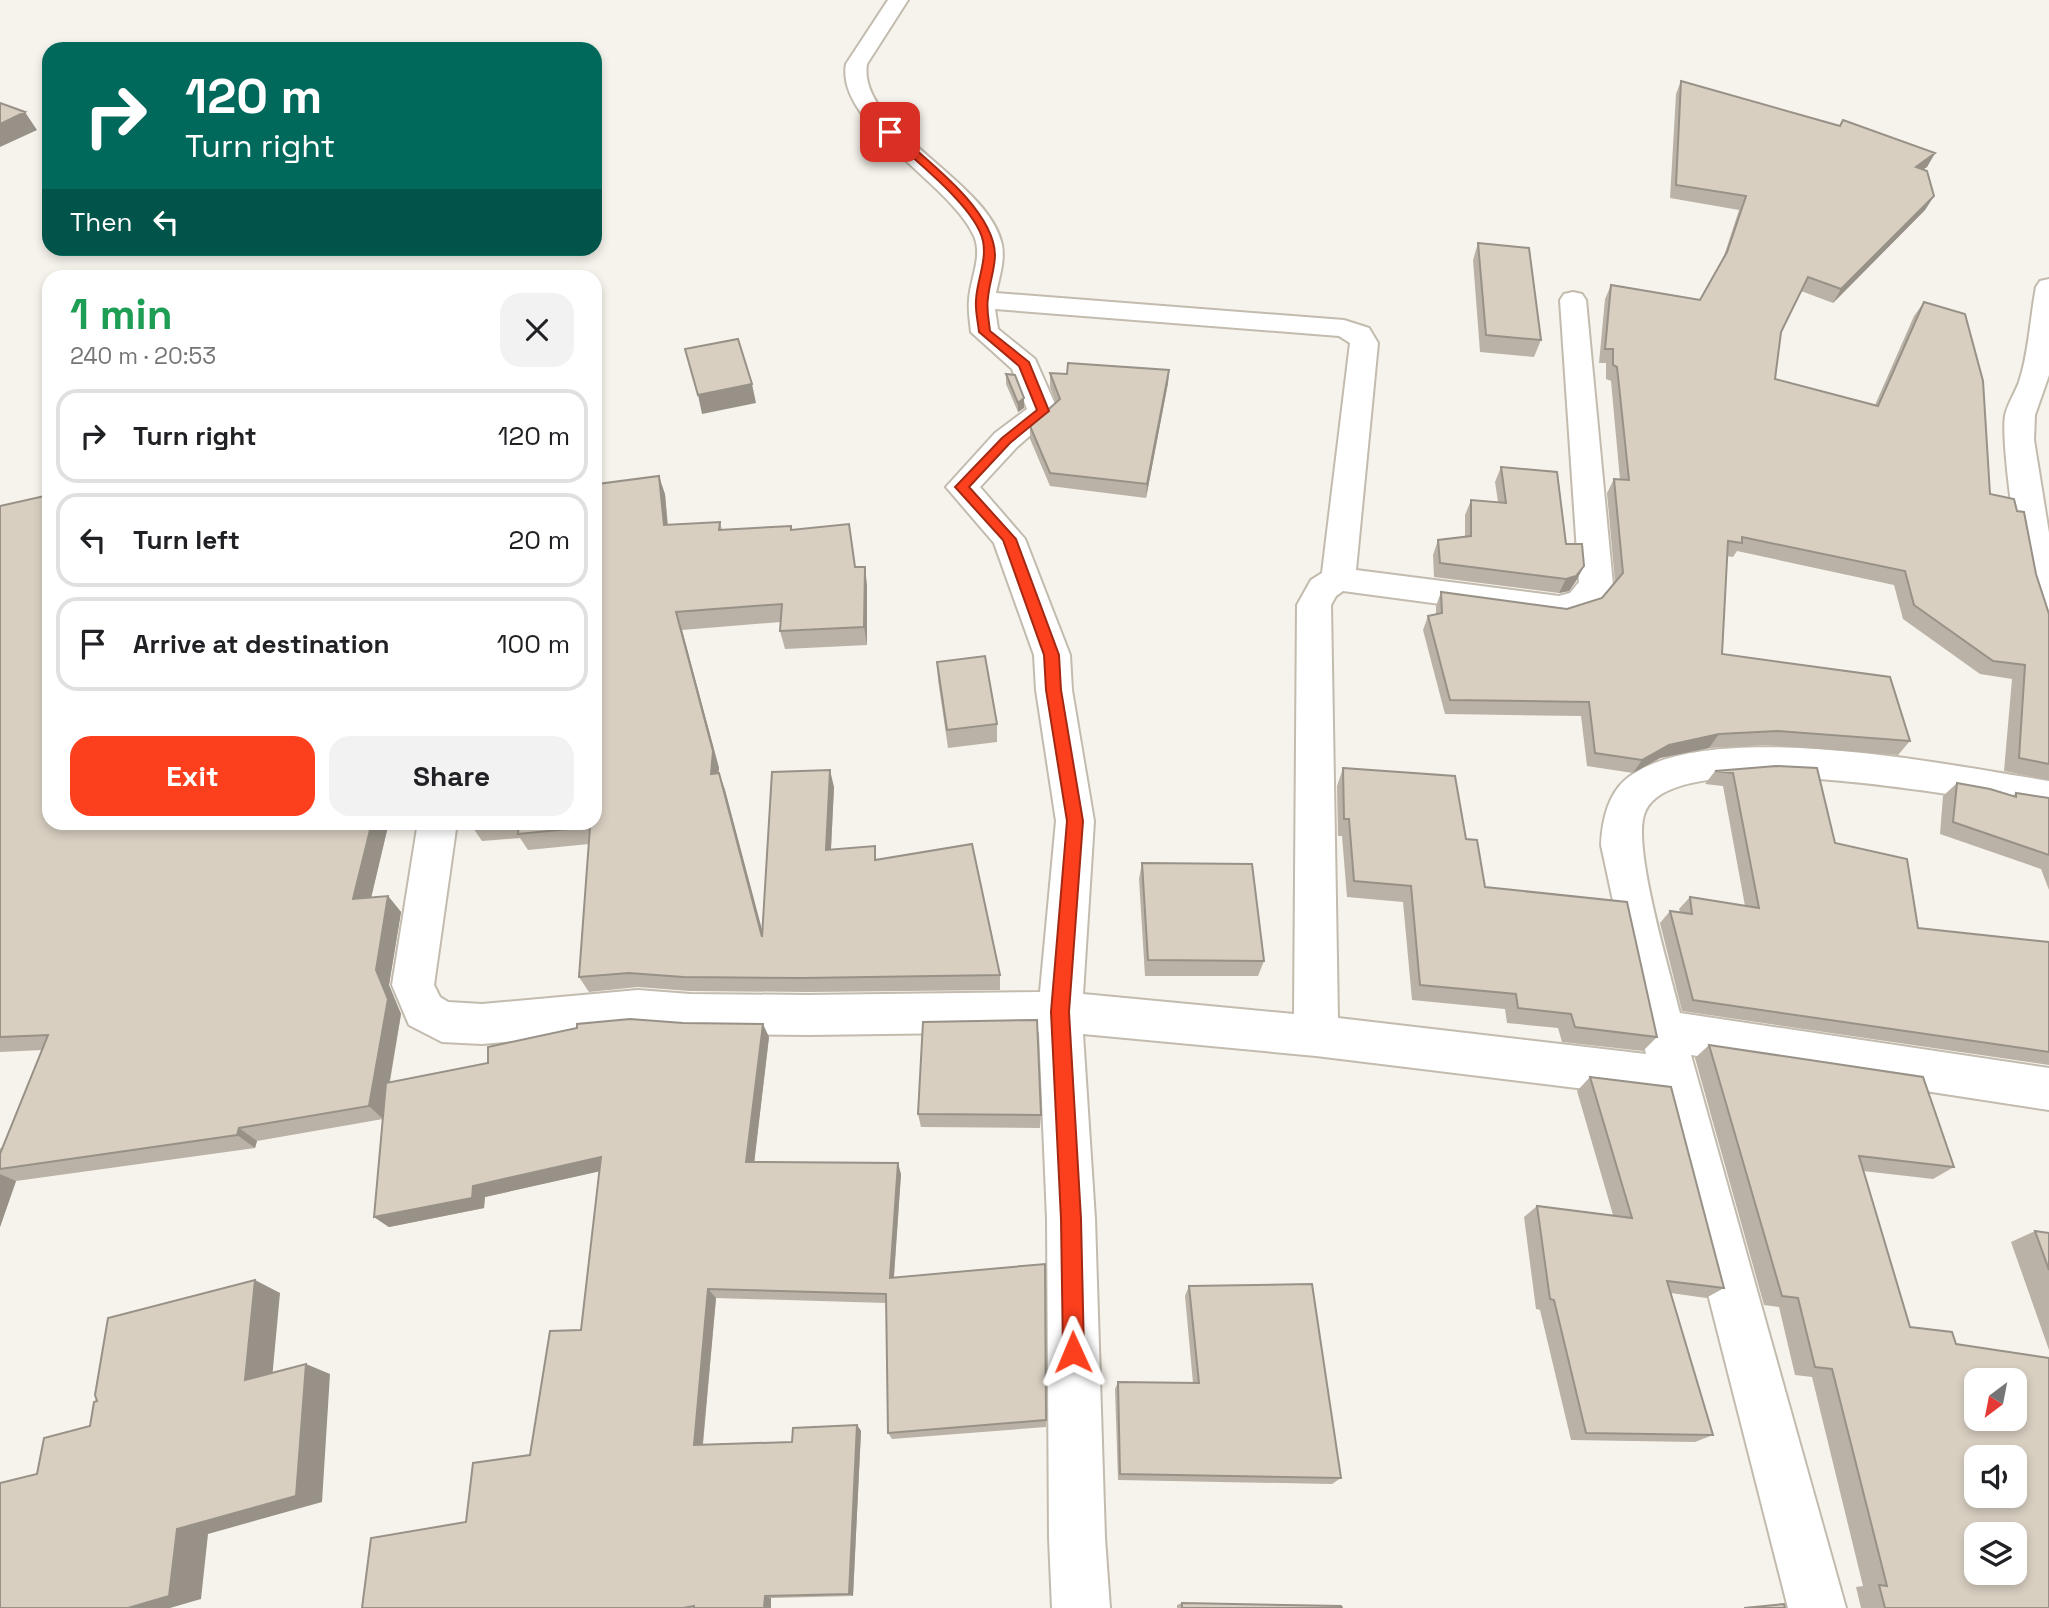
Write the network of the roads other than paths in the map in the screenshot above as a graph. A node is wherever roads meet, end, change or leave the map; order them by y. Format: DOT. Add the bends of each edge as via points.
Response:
graph roads {
  1 [pos="898,0"];
  2 [pos="2049,287"];
  3 [pos="982,300"];
  4 [pos="1573,300"];
  5 [pos="1338,579"];
  6 [pos="2049,618"];
  7 [pos="2049,796"];
  8 [pos="437,830"];
  9 [pos="1060,1012"];
  10 [pos="1662,1030"];
  11 [pos="1316,1036"];
  12 [pos="1675,1079"];
  13 [pos="2049,1089"];
  14 [pos="1080,1608"];
  15 [pos="1817,1608"];
  1 -- 3 [label="street" via="858,61 855,74 866,101 890,132 948,185 981,224 989,257"];
  2 -- 6 [label="street" via="2034,380 2020,415 2019,440"];
  3 -- 5 [label="street" via="1344,328 1359,334 1364,343"];
  3 -- 9 [label="street" via="985,332 1025,365 1043,411 1006,440 961,487 1009,539 1052,655 1075,821"];
  4 -- 5 [label="street" via="1596,585 1582,601 1559,608"];
  5 -- 11 [label="street" via="1322,588 1314,605"];
  7 -- 10 [label="street" via="1928,776 1767,760 1685,769 1653,782 1627,806 1620,828"];
  8 -- 9 [label="street" via="413,985 424,1011 442,1022 482,1024 638,1010 808,1015"];
  9 -- 11 [label="street"];
  9 -- 14 [label="street" via="1071,1219"];
  10 -- 12 [label="street"];
  10 -- 13 [label="street"];
  11 -- 12 [label="street"];
  12 -- 15 [label="street"];
}
